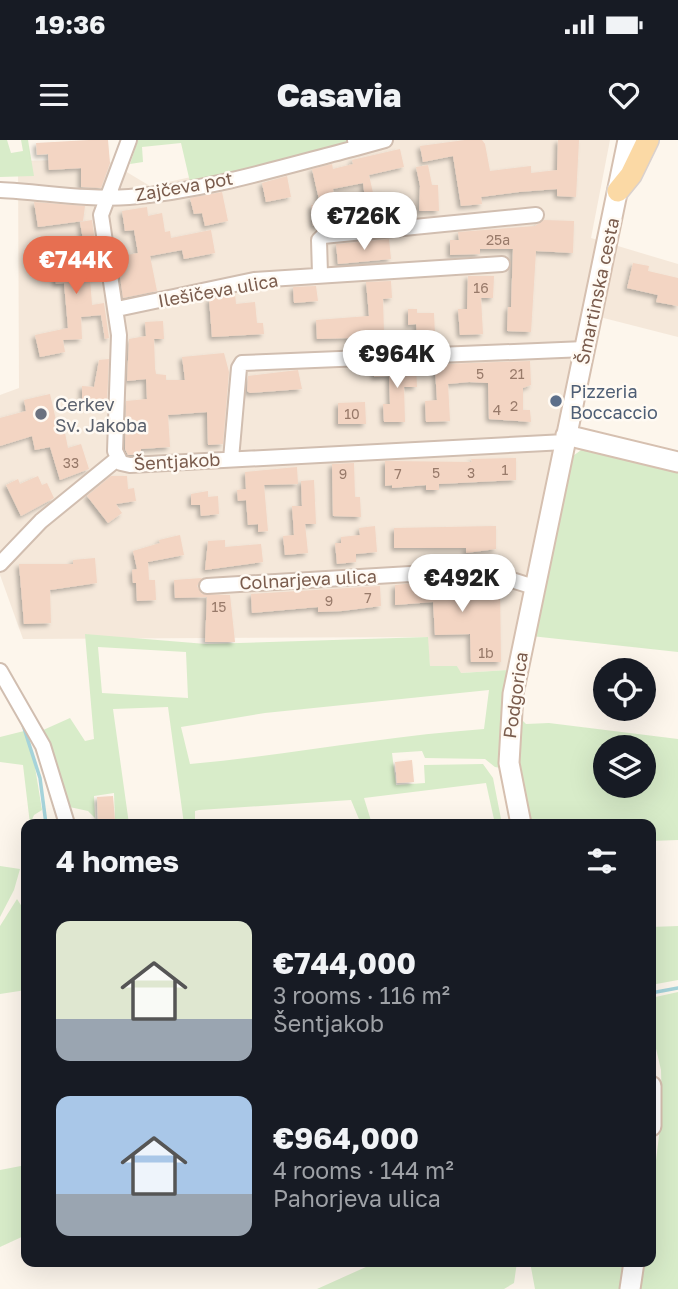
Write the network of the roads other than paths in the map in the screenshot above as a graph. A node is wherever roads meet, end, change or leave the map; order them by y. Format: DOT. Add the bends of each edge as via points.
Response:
graph roads {
  1 [pos="129,140"];
  2 [pos="385,140"];
  3 [pos="628,140"];
  4 [pos="648,140"];
  5 [pos="356,144"];
  6 [pos="0,190"];
  7 [pos="618,191"];
  8 [pos="108,198"];
  9 [pos="536,215"];
  10 [pos="502,264"];
  11 [pos="320,274"];
  12 [pos="117,309"];
  13 [pos="585,349"];
  14 [pos="566,438"];
  15 [pos="117,459"];
  16 [pos="231,459"];
  17 [pos="678,462"];
  18 [pos="0,564"];
  19 [pos="207,586"];
  20 [pos="534,587"];
  21 [pos="0,671"];
  22 [pos="65,819"];
  23 [pos="521,819"];
  24 [pos="633,1267"];
  25 [pos="629,1289"];
  1 -- 8 [label="street, Šentjakob"];
  2 -- 5 [label="street, Zajčeva pot"];
  3 -- 7 [label="main road, Šmartinska cesta"];
  4 -- 7 [label="main road"];
  5 -- 8 [label="street, Zajčeva pot" via="191,187"];
  6 -- 8 [label="street, Zajčeva pot"];
  7 -- 13 [label="main road, Šmartinska cesta"];
  8 -- 12 [label="street, Šentjakob" via="101,215"];
  9 -- 11 [label="street" via="323,236 319,240"];
  10 -- 11 [label="street, Ilešičeva ulica"];
  11 -- 12 [label="street, Ilešičeva ulica" via="242,282"];
  12 -- 15 [label="street, Šentjakob"];
  13 -- 14 [label="main road, Šmartinska cesta"];
  13 -- 16 [label="street" via="242,363"];
  14 -- 16 [label="street, Šentjakob"];
  14 -- 17 [label="main road"];
  14 -- 20 [label="main road, Podgorica"];
  15 -- 16 [label="street, Šentjakob" via="130,465"];
  15 -- 18 [label="street" via="41,521"];
  19 -- 20 [label="street, Colnarjeva ulica" via="461,571 496,575"];
  20 -- 23 [label="main road, Podgorica" via="509,728 511,782"];
  21 -- 22 [label="street" via="40,738"];
  24 -- 25 [label="main road"];
}
